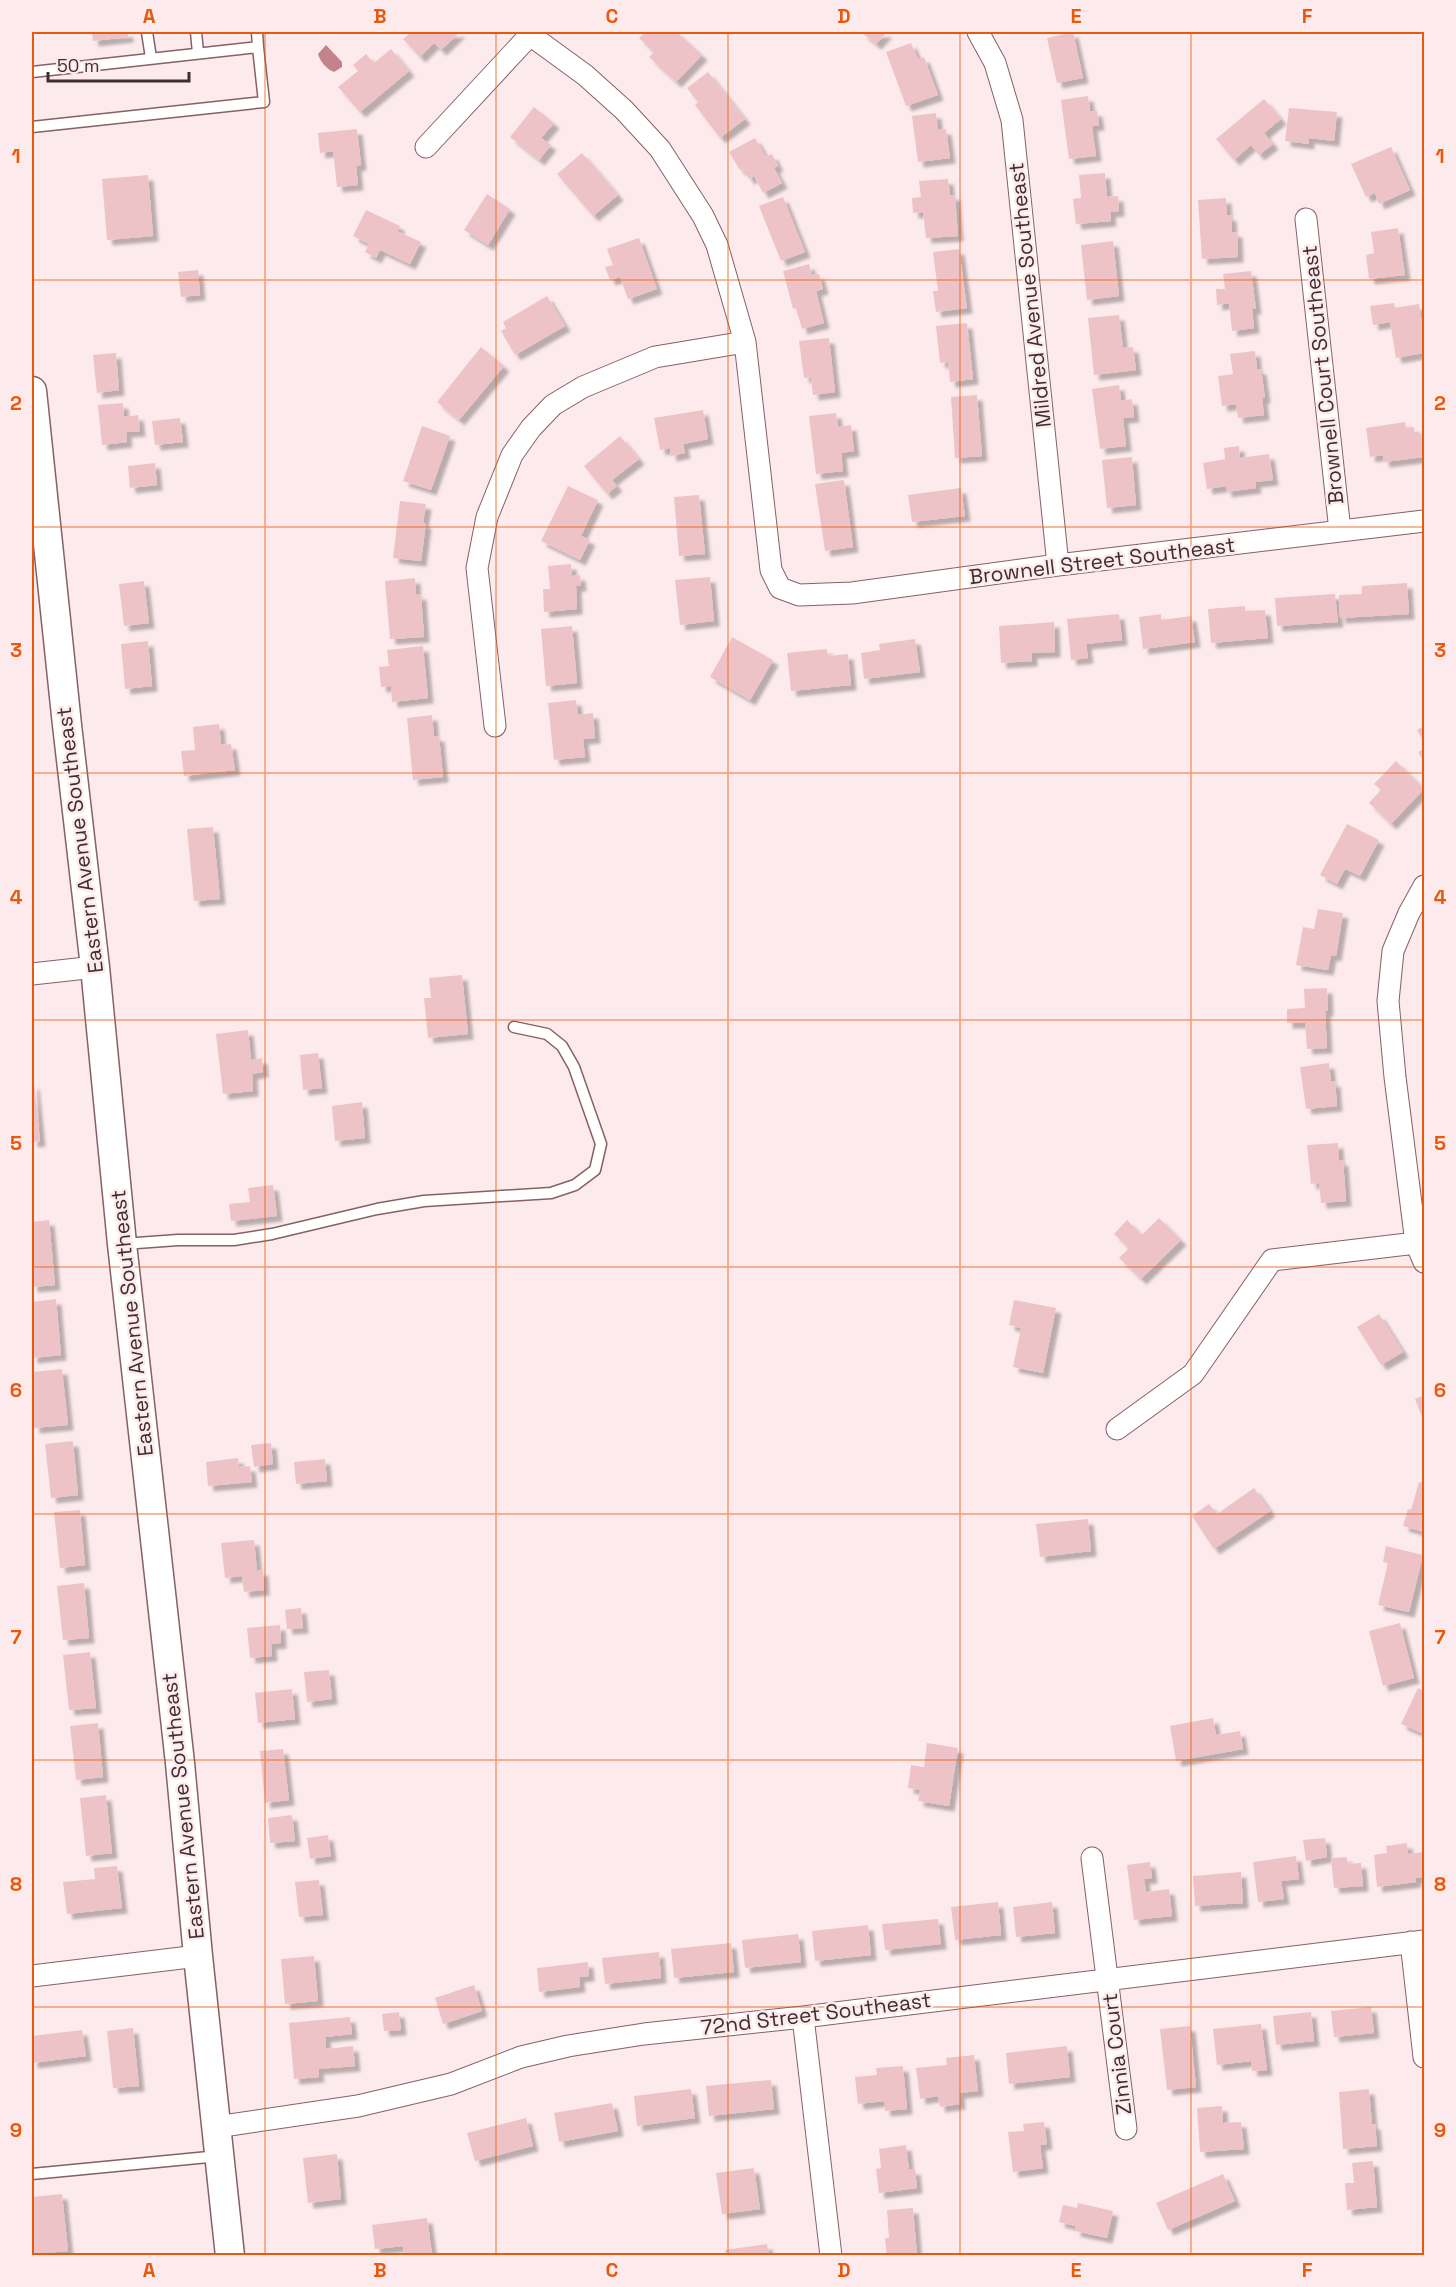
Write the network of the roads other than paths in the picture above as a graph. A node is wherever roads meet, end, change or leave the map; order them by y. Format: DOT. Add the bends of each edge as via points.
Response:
graph roads {
  1 [pos="147,32"];
  2 [pos="196,32"];
  3 [pos="257,32"];
  4 [pos="978,32"];
  5 [pos="528,33"];
  6 [pos="258,47"];
  7 [pos="198,53"];
  8 [pos="150,58"];
  9 [pos="32,72"];
  10 [pos="32,127"];
  11 [pos="426,147"];
  12 [pos="1306,219"];
  13 [pos="744,342"];
  14 [pos="32,391"];
  15 [pos="1425,521"];
  16 [pos="1340,531"];
  17 [pos="1058,565"];
  18 [pos="495,726"];
  19 [pos="1425,886"];
  20 [pos="95,967"];
  21 [pos="32,974"];
  22 [pos="514,1026"];
  23 [pos="123,1244"];
  24 [pos="1420,1252"];
  25 [pos="1116,1428"];
  26 [pos="1092,1858"];
  27 [pos="1418,1941"];
  28 [pos="198,1956"];
  29 [pos="32,1976"];
  30 [pos="1108,1980"];
  31 [pos="803,2017"];
  32 [pos="1425,2056"];
  33 [pos="216,2127"];
  34 [pos="1126,2129"];
  35 [pos="219,2156"];
  36 [pos="32,2174"];
  37 [pos="230,2256"];
  38 [pos="831,2256"];
  1 -- 8 [label="lane"];
  2 -- 7 [label="lane"];
  3 -- 6 [label="lane"];
  4 -- 17 [label="street, Mildred Avenue Southeast" via="995,63 1012,120"];
  5 -- 11 [label="street"];
  5 -- 13 [label="street" via="624,110 670,162 717,245"];
  6 -- 7 [label="lane"];
  6 -- 10 [label="lane" via="264,102"];
  7 -- 8 [label="lane"];
  8 -- 9 [label="lane"];
  12 -- 16 [label="street, Brownell Court Southeast"];
  13 -- 17 [label="street, Brownell Street Southeast" via="771,570 780,588 800,595 852,593"];
  13 -- 18 [label="street" via="655,357 607,375 553,405 512,455 487,517 477,568"];
  14 -- 20 [label="street, Eastern Avenue Southeast"];
  15 -- 16 [label="street, Brownell Street Southeast"];
  16 -- 17 [label="street, Brownell Street Southeast"];
  19 -- 24 [label="street" via="1393,951 1388,1001"];
  20 -- 21 [label="street"];
  20 -- 23 [label="street, Eastern Avenue Southeast"];
  22 -- 23 [label="lane" via="548,1034 562,1046 574,1066 601,1144 596,1170 575,1185 551,1193 424,1201 234,1240"];
  23 -- 28 [label="street, Eastern Avenue Southeast"];
  24 -- 25 [label="street" via="1272,1260 1193,1374"];
  26 -- 30 [label="street, Zinnia Court"];
  27 -- 30 [label="street, 72nd Street Southeast"];
  27 -- 32 [label="street"];
  28 -- 29 [label="street"];
  28 -- 33 [label="street, Eastern Avenue Southeast"];
  30 -- 31 [label="street, 72nd Street Southeast"];
  30 -- 34 [label="street, Zinnia Court"];
  31 -- 33 [label="street, 72nd Street Southeast" via="568,2046 521,2057 451,2084 358,2106"];
  31 -- 38 [label="street"];
  33 -- 35 [label="street, Eastern Avenue Southeast"];
  35 -- 36 [label="lane"];
  35 -- 37 [label="street, Eastern Avenue Southeast"];
}
